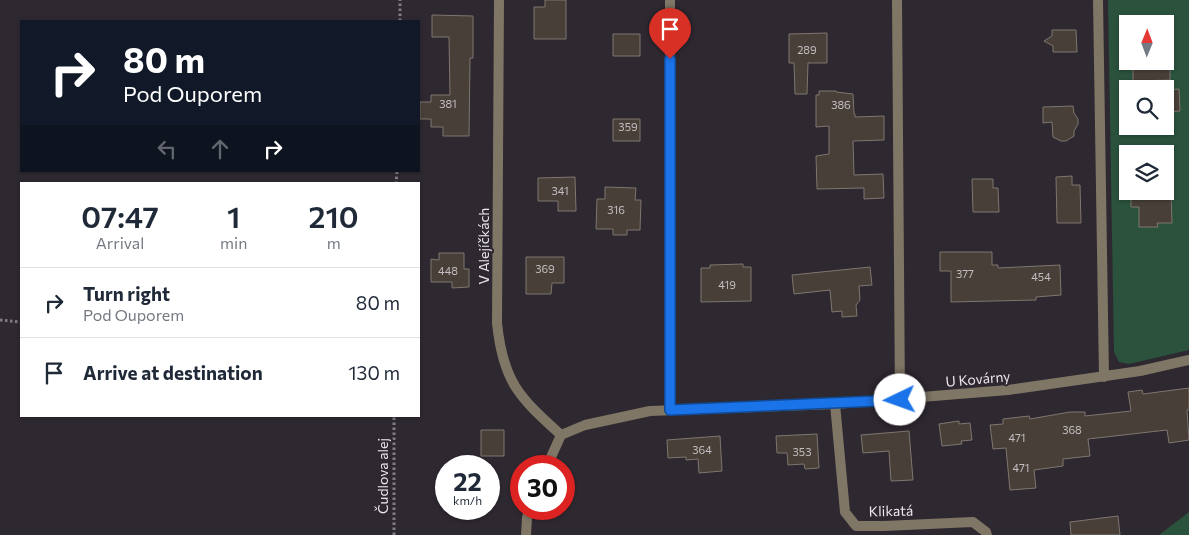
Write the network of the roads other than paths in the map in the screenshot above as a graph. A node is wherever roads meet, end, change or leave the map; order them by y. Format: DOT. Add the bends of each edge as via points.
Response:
graph roads {
  1 [pos="499,0"];
  2 [pos="670,0"];
  3 [pos="896,0"];
  4 [pos="1098,0"];
  5 [pos="1189,360"];
  6 [pos="1104,377"];
  7 [pos="900,400"];
  8 [pos="835,404"];
  9 [pos="670,410"];
  10 [pos="561,435"];
  11 [pos="552,455"];
  12 [pos="526,520"];
  13 [pos="526,535"];
  14 [pos="987,535"];
  1 -- 10 [label="street, V Alejíčkách" via="500,344 512,382 527,403"];
  2 -- 9 [label="street"];
  3 -- 7 [label="street"];
  4 -- 6 [label="street"];
  5 -- 6 [label="street, U Kovárny"];
  6 -- 7 [label="street, U Kovárny"];
  7 -- 8 [label="street, U Kovárny"];
  8 -- 9 [label="street, U Kovárny"];
  8 -- 14 [label="street, Klikatá" via="845,512 856,526 973,522"];
  9 -- 10 [label="street, U Kovárny" via="585,425"];
  10 -- 11 [label="street"];
  12 -- 13 [label="street"];
}
